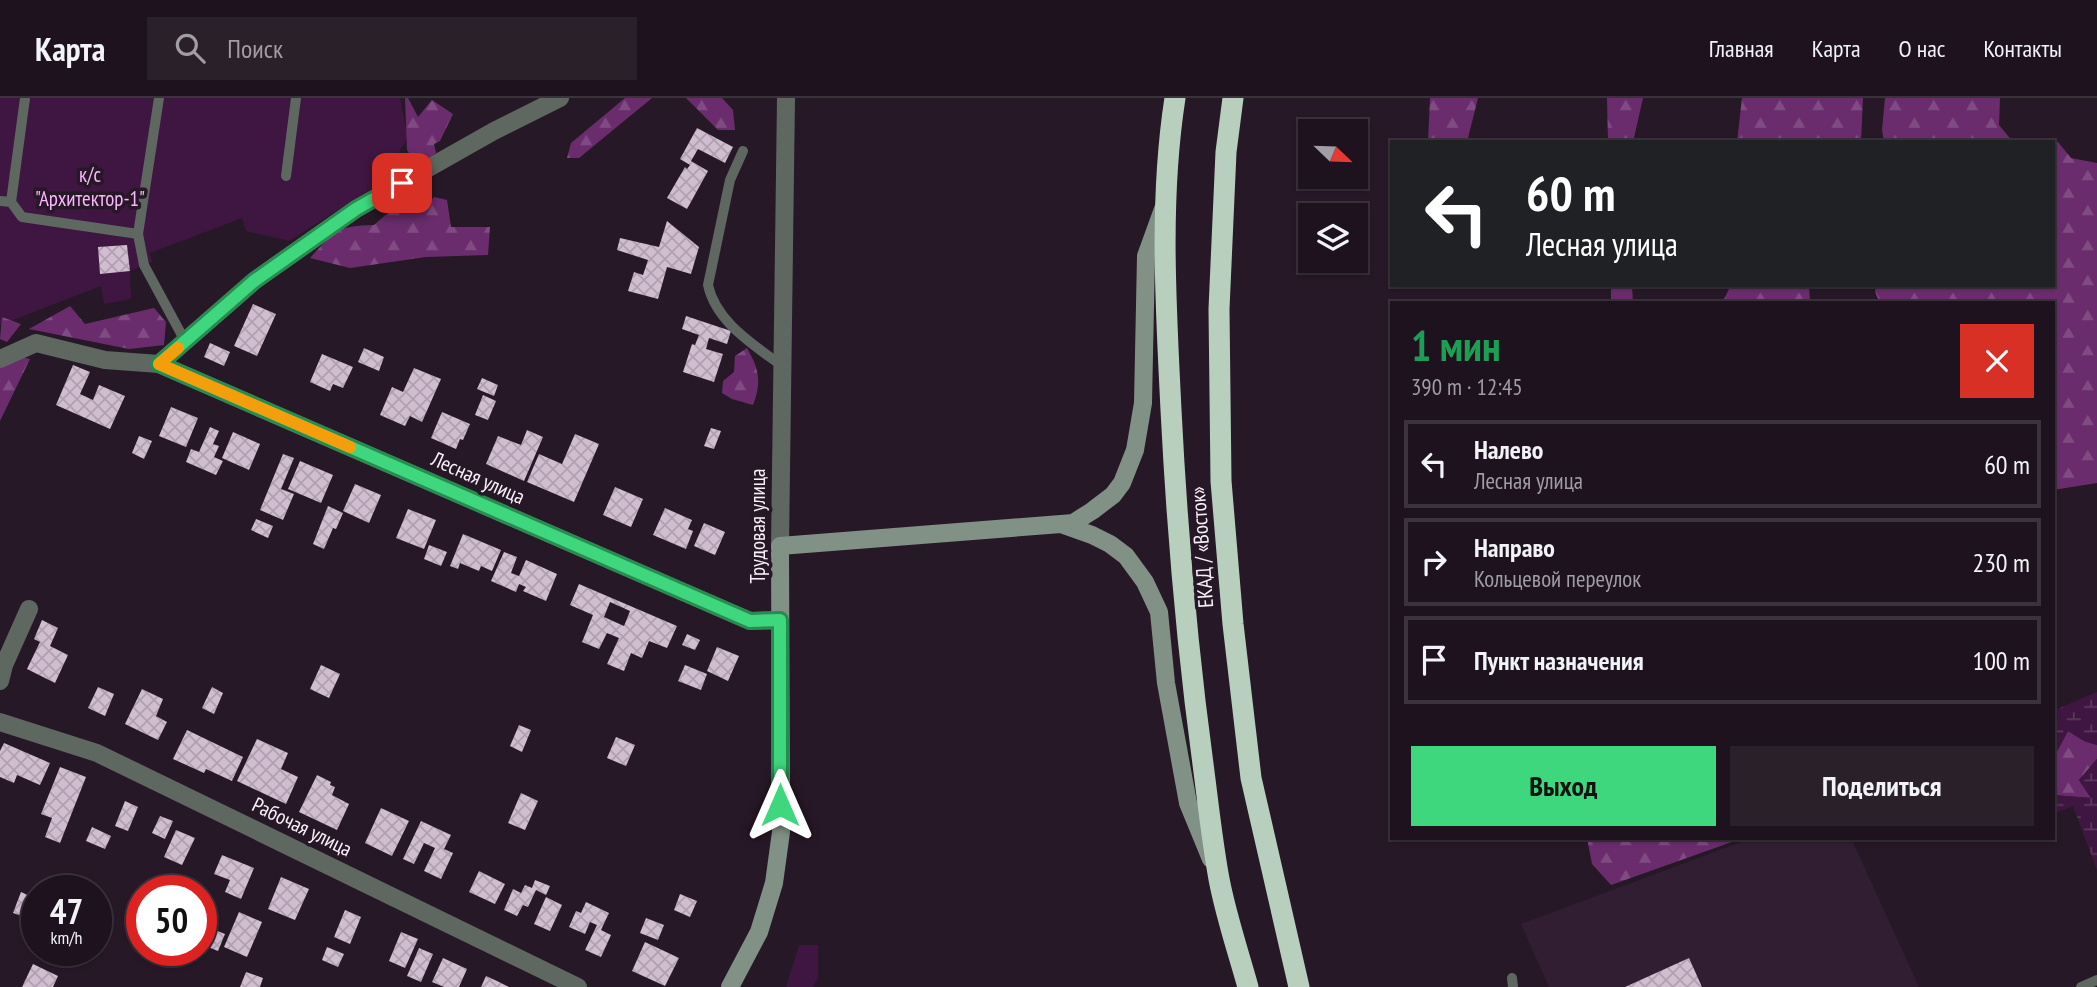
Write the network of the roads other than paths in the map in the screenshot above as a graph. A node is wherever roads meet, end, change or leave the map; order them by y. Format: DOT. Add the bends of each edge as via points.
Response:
graph roads {
  1 [pos="25,98"];
  2 [pos="159,98"];
  3 [pos="296,98"];
  4 [pos="560,98"];
  5 [pos="786,98"];
  6 [pos="1175,98"];
  7 [pos="1233,98"];
  8 [pos="743,151"];
  9 [pos="286,176"];
  10 [pos="5,201"];
  11 [pos="1166,202"];
  12 [pos="138,234"];
  13 [pos="185,341"];
  14 [pos="0,359"];
  15 [pos="159,364"];
  16 [pos="782,366"];
  17 [pos="1061,524"];
  18 [pos="780,546"];
  19 [pos="29,609"];
  20 [pos="780,620"];
  21 [pos="0,681"];
  22 [pos="0,722"];
  23 [pos="1219,880"];
  24 [pos="2097,980"];
  25 [pos="578,987"];
  26 [pos="730,987"];
  27 [pos="1248,987"];
  28 [pos="1298,987"];
  29 [pos="2081,987"];
  1 -- 10 [label="lane"];
  2 -- 12 [label="lane"];
  3 -- 9 [label="lane"];
  4 -- 13 [label="street" via="356,209 254,281"];
  5 -- 16 [label="street, Трудовая улица"];
  6 -- 11 [label="highway, ЕКАД / «Восток»"];
  7 -- 28 [label="highway, ЕКАД / «Восток»" via="1219,309 1222,493 1251,778"];
  8 -- 16 [label="lane" via="730,180 708,285 711,300 731,325"];
  10 -- 12 [label="lane" via="22,217"];
  11 -- 17 [label="main road" via="1146,256 1143,403 1135,450 1113,495 1073,523"];
  11 -- 23 [label="highway, ЕКАД / «Восток»" via="1169,376 1181,579"];
  12 -- 13 [label="lane" via="144,265"];
  13 -- 15 [label="street"];
  14 -- 15 [label="street, Лесная улица" via="36,343 105,360"];
  15 -- 20 [label="street, Лесная улица" via="750,621"];
  16 -- 18 [label="street, Трудовая улица"];
  17 -- 18 [label="main road"];
  17 -- 23 [label="main road" via="1092,535 1126,556 1159,612 1166,683 1188,803"];
  18 -- 20 [label="main road, Трудовая улица"];
  19 -- 21 [label="street"];
  20 -- 26 [label="main road, Трудовая улица" via="781,832 774,883 759,932"];
  22 -- 25 [label="street, Рабочая улица" via="97,752"];
  23 -- 27 [label="highway, ЕКАД / «Восток»"];
  24 -- 29 [label="lane"];
}
